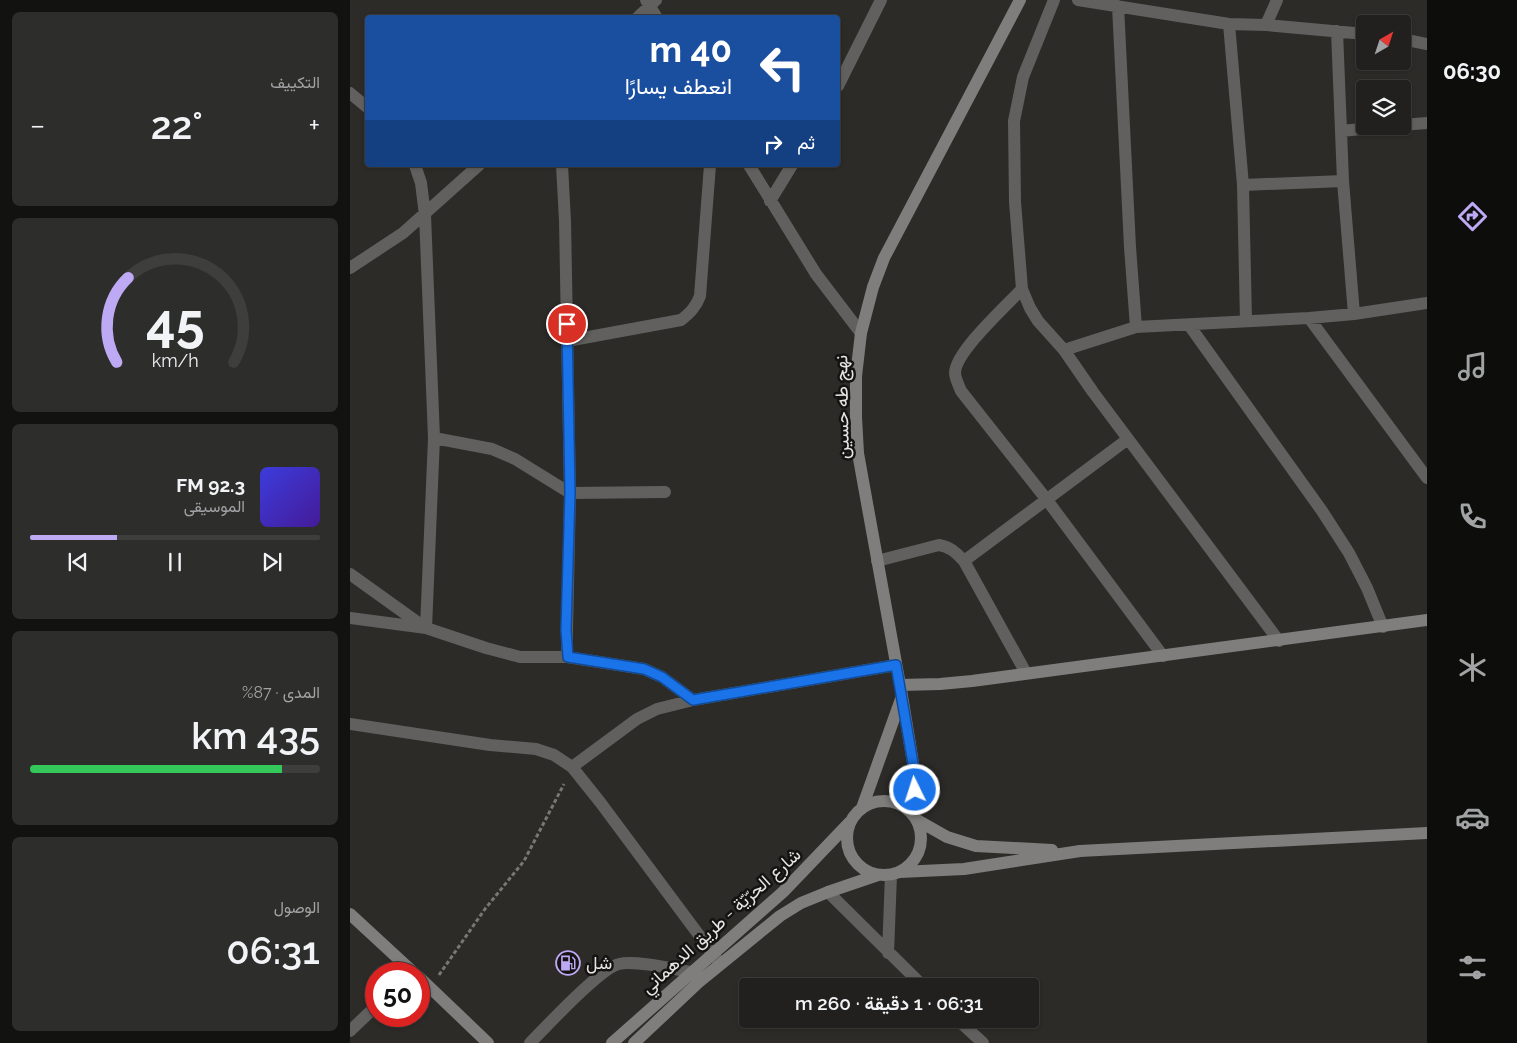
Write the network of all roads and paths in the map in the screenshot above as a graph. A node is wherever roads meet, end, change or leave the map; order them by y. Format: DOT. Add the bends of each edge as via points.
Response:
graph roads {
  1 [pos="881,0"];
  2 [pos="1020,0"];
  3 [pos="1054,0"];
  4 [pos="1078,0"];
  5 [pos="1277,0"];
  6 [pos="650,2"];
  7 [pos="1118,6"];
  8 [pos="640,15"];
  9 [pos="656,15"];
  10 [pos="1229,24"];
  11 [pos="1266,25"];
  12 [pos="1337,31"];
  13 [pos="1356,33"];
  14 [pos="1411,41"];
  15 [pos="1427,44"];
  16 [pos="840,82"];
  17 [pos="350,93"];
  18 [pos="365,106"];
  19 [pos="1427,124"];
  20 [pos="1411,125"];
  21 [pos="1356,129"];
  22 [pos="1341,130"];
  23 [pos="416,167"];
  24 [pos="477,167"];
  25 [pos="562,167"];
  26 [pos="710,167"];
  27 [pos="750,167"];
  28 [pos="791,167"];
  29 [pos="1343,181"];
  30 [pos="1243,185"];
  31 [pos="770,201"];
  32 [pos="424,215"];
  33 [pos="350,268"];
  34 [pos="1022,289"];
  35 [pos="1427,303"];
  36 [pos="1354,314"];
  37 [pos="1309,318"];
  38 [pos="1246,320"];
  39 [pos="1188,325"];
  40 [pos="1136,327"];
  41 [pos="861,333"];
  42 [pos="567,341"];
  43 [pos="1064,350"];
  44 [pos="434,438"];
  45 [pos="1128,439"];
  46 [pos="1427,478"];
  47 [pos="665,492"];
  48 [pos="570,493"];
  49 [pos="1047,500"];
  50 [pos="964,561"];
  51 [pos="877,562"];
  52 [pos="350,574"];
  53 [pos="350,618"];
  54 [pos="1427,620"];
  55 [pos="1383,627"];
  56 [pos="426,628"];
  57 [pos="1279,641"];
  58 [pos="1163,656"];
  59 [pos="568,657"];
  60 [pos="896,665"];
  61 [pos="1026,674"];
  62 [pos="901,691"];
  63 [pos="693,700"];
  64 [pos="350,724"];
  65 [pos="572,767"];
  66 [pos="862,808"];
  67 [pos="914,816"];
  68 [pos="850,822"];
  69 [pos="1427,833"];
  70 [pos="1080,852"];
  71 [pos="890,874"];
  72 [pos="828,892"];
  73 [pos="350,914"];
  74 [pos="712,953"];
  75 [pos="888,953"];
  76 [pos="402,962"];
  77 [pos="721,964"];
  78 [pos="696,976"];
  79 [pos="915,978"];
  80 [pos="430,987"];
  81 [pos="365,1017"];
  82 [pos="967,1028"];
  83 [pos="350,1031"];
  84 [pos="488,1043"];
  85 [pos="530,1043"];
  86 [pos="612,1043"];
  87 [pos="634,1043"];
  88 [pos="983,1043"];
  1 -- 16 [label="street"];
  2 -- 41 [label="main road, نهج طه حسين" via="884,258 872,287"];
  3 -- 34 [label="street" via="1023,77 1014,121 1015,202"];
  4 -- 7 [label="street"];
  5 -- 11 [label="street"];
  6 -- 8 [label="street"];
  6 -- 9 [label="street"];
  7 -- 10 [label="street"];
  7 -- 40 [label="street"];
  10 -- 11 [label="street"];
  10 -- 30 [label="street"];
  11 -- 12 [label="street"];
  12 -- 13 [label="street"];
  12 -- 22 [label="street"];
  14 -- 15 [label="street"];
  17 -- 18 [label="street"];
  19 -- 20 [label="street"];
  21 -- 22 [label="street"];
  22 -- 29 [label="street"];
  23 -- 32 [label="street" via="421,183"];
  24 -- 32 [label="street"];
  25 -- 42 [label="street"];
  26 -- 42 [label="street" via="700,296 690,314 681,320"];
  27 -- 31 [label="street"];
  28 -- 31 [label="street"];
  29 -- 30 [label="street"];
  29 -- 36 [label="street"];
  30 -- 38 [label="street"];
  31 -- 41 [label="street" via="816,274"];
  32 -- 33 [label="street"];
  32 -- 44 [label="street"];
  34 -- 43 [label="street" via="1038,321"];
  34 -- 49 [label="street" via="968,346 957,362 955,374 961,391 974,410"];
  35 -- 36 [label="street"];
  36 -- 37 [label="street"];
  37 -- 38 [label="street"];
  37 -- 46 [label="street"];
  38 -- 39 [label="street"];
  39 -- 40 [label="street"];
  39 -- 55 [label="street" via="1349,553"];
  40 -- 43 [label="street"];
  41 -- 51 [label="main road, نهج طه حسين" via="856,376 858,453"];
  42 -- 48 [label="street"];
  43 -- 45 [label="street"];
  44 -- 48 [label="street" via="492,449 515,459"];
  44 -- 56 [label="street"];
  45 -- 49 [label="street"];
  45 -- 57 [label="street"];
  47 -- 48 [label="street"];
  48 -- 59 [label="street"];
  49 -- 50 [label="street"];
  49 -- 58 [label="street"];
  50 -- 51 [label="street" via="948,546 939,545"];
  50 -- 61 [label="street"];
  51 -- 60 [label="main road, نهج طه حسين"];
  52 -- 56 [label="street"];
  53 -- 56 [label="street"];
  54 -- 55 [label="main road"];
  55 -- 57 [label="main road"];
  56 -- 59 [label="street" via="520,657"];
  57 -- 58 [label="main road"];
  58 -- 61 [label="main road"];
  59 -- 63 [label="street" via="644,669 662,677"];
  60 -- 62 [label="main road, نهج طه حسين"];
  60 -- 63 [label="street"];
  61 -- 62 [label="main road"];
  62 -- 66 [label="main road"];
  62 -- 67 [label="main road, نهج طه حسين" via="915,775"];
  63 -- 65 [label="street" via="657,709 637,719"];
  64 -- 65 [label="street" via="536,749 554,755"];
  65 -- 74 [label="street"];
  65 -- 80 [label="path" via="524,861 485,909"];
  66 -- 67 [label="main road" via="871,803 892,802"];
  66 -- 68 [label="main road"];
  67 -- 70 [label="main road" via="947,837 976,846"];
  67 -- 71 [label="main road" via="921,832 918,856 910,866"];
  68 -- 71 [label="main road" via="847,845 851,856 867,872"];
  68 -- 74 [label="main road, شارع الحرّيّة - طريق الدهماني" via="782,892"];
  69 -- 70 [label="main road"];
  70 -- 71 [label="main road" via="964,869"];
  71 -- 72 [label="main road, شارع الحرّيّة - طريق الدهماني"];
  71 -- 75 [label="street"];
  72 -- 75 [label="street"];
  72 -- 77 [label="main road, شارع الحرّيّة - طريق الدهماني" via="780,916"];
  73 -- 76 [label="main road"];
  74 -- 77 [label="street"];
  74 -- 78 [label="main road, شارع الحرّيّة - طريق الدهماني"];
  75 -- 79 [label="street"];
  77 -- 78 [label="main road, شارع الحرّيّة - طريق الدهماني"];
  78 -- 85 [label="street" via="629,963 617,964 574,998"];
  78 -- 86 [label="main road, شارع الحرّيّة - طريق الدهماني"];
  78 -- 87 [label="main road, شارع الحرّيّة - طريق الدهماني"];
  80 -- 84 [label="main road"];
  81 -- 83 [label="street"];
  82 -- 88 [label="street"];
}
